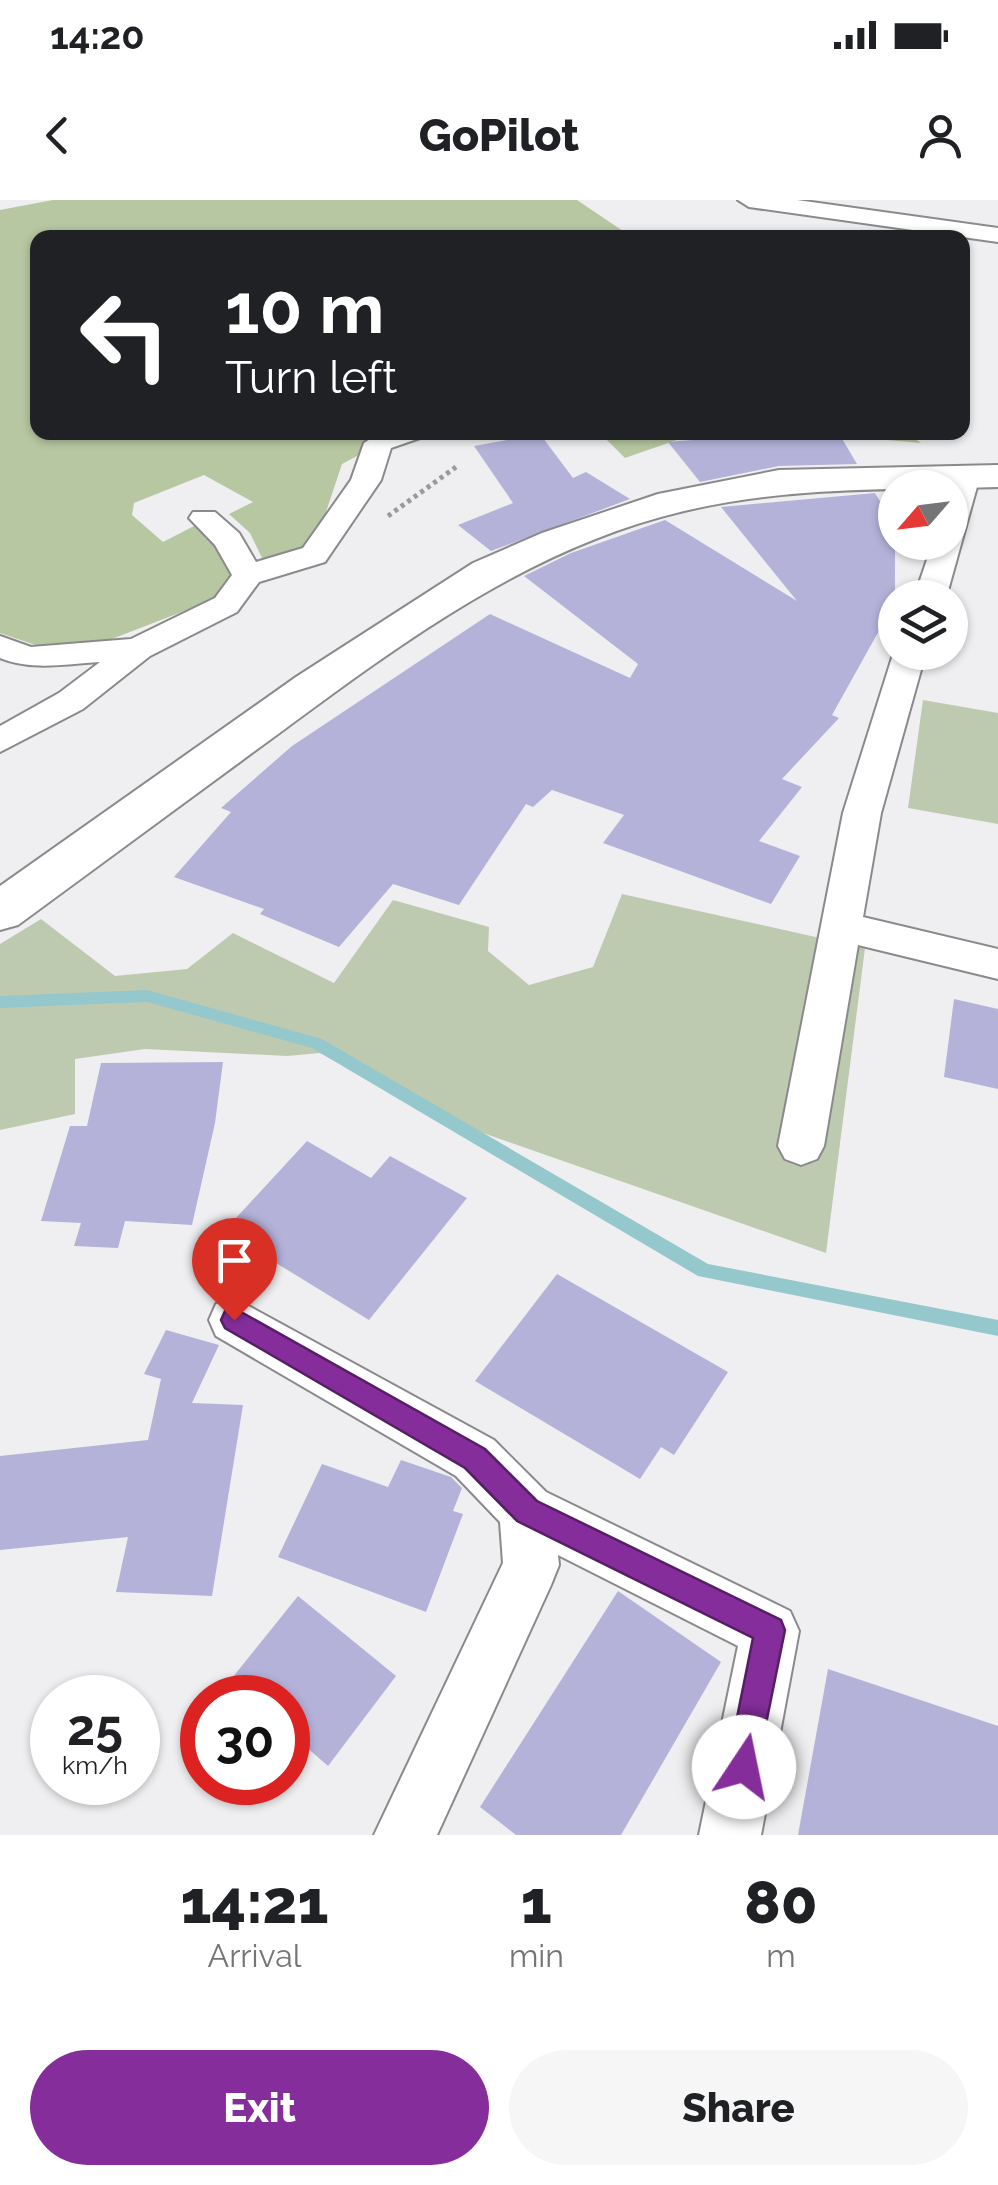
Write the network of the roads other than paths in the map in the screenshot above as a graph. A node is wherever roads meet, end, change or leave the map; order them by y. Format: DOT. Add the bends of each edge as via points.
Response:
graph roads {
  1 [pos="749,200"];
  2 [pos="796,207"];
  3 [pos="778,228"];
  4 [pos="956,230"];
  5 [pos="970,232"];
  6 [pos="998,236"];
  7 [pos="387,440"];
  8 [pos="982,476"];
  9 [pos="968,503"];
  10 [pos="204,518"];
  11 [pos="248,575"];
  12 [pos="0,646"];
  13 [pos="138,649"];
  14 [pos="904,670"];
  15 [pos="0,740"];
  16 [pos="0,912"];
  17 [pos="842,927"];
  18 [pos="998,964"];
  19 [pos="802,1146"];
  20 [pos="234,1320"];
  21 [pos="527,1511"];
  22 [pos="405,1835"];
  23 [pos="730,1835"];
  1 -- 2 [label="street"];
  2 -- 3 [label="street"];
  2 -- 4 [label="street"];
  5 -- 6 [label="street"];
  7 -- 11 [label="street" via="378,443 366,480 314,555"];
  8 -- 9 [label="street"];
  8 -- 16 [label="main road" via="779,481 672,502 556,541 487,572 312,686"];
  10 -- 11 [label="street" via="228,540"];
  11 -- 13 [label="street" via="226,605"];
  12 -- 13 [label="street" via="27,657"];
  13 -- 15 [label="street" via="70,700"];
  14 -- 17 [label="street" via="862,812"];
  17 -- 18 [label="street"];
  17 -- 19 [label="street"];
  20 -- 21 [label="street" via="475,1458"];
  21 -- 22 [label="street" via="531,1565"];
  21 -- 23 [label="street" via="770,1630"];
}
